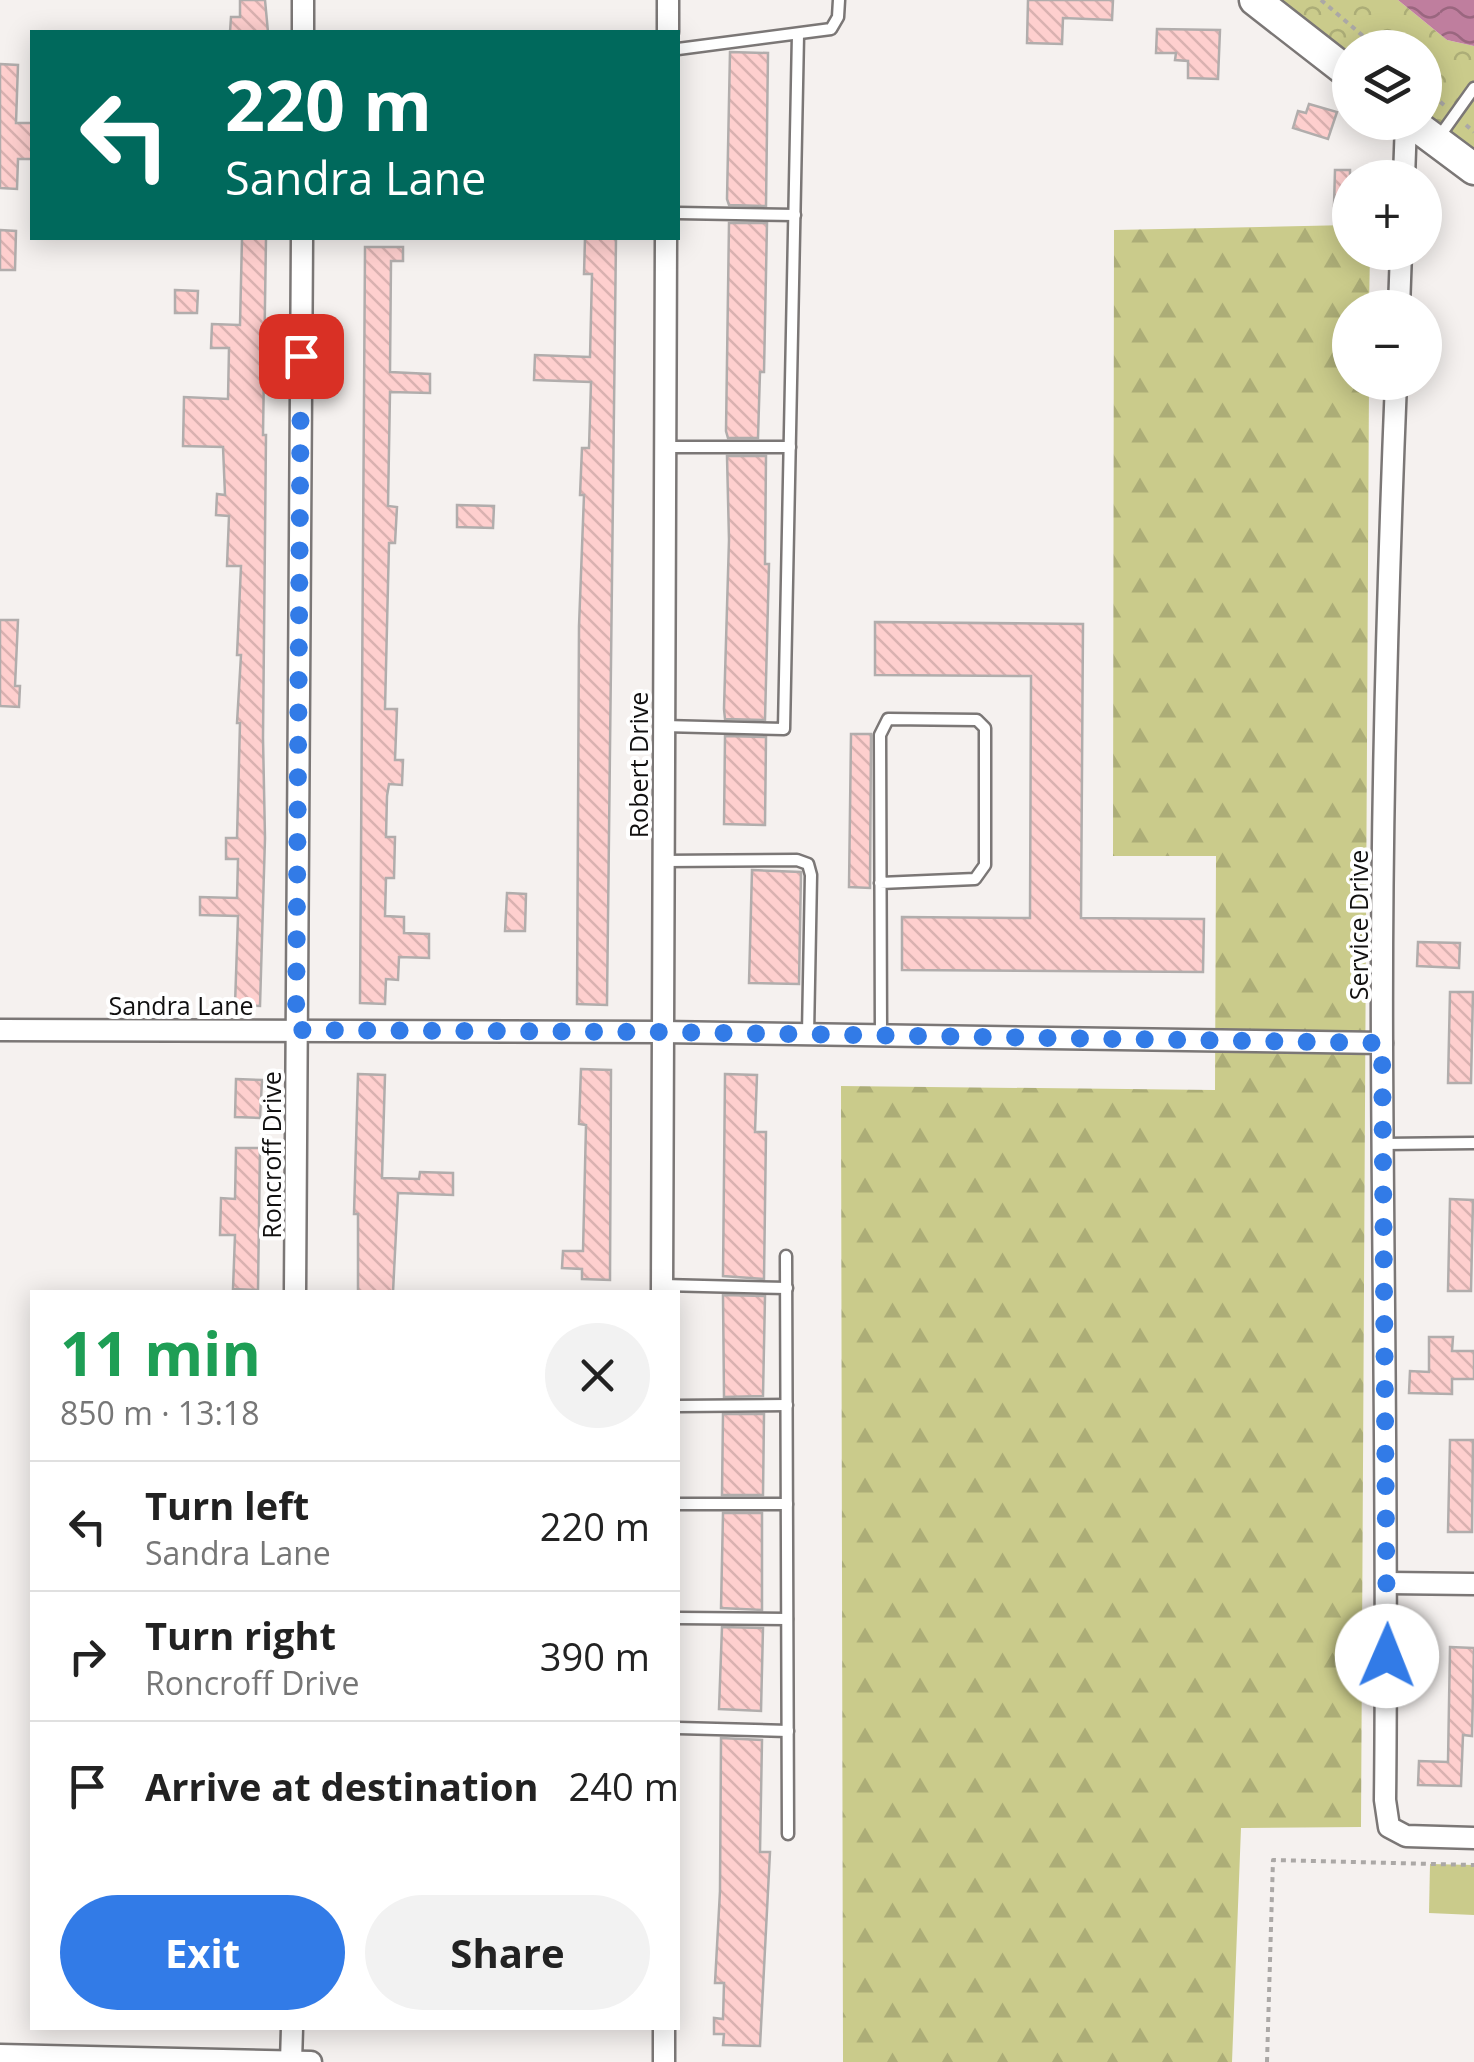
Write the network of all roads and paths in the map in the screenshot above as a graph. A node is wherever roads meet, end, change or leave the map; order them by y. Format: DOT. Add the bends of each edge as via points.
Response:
graph roads {
  1 [pos="303,0"];
  2 [pos="668,0"];
  3 [pos="838,0"];
  4 [pos="1255,0"];
  5 [pos="1322,0"];
  6 [pos="303,30"];
  7 [pos="668,30"];
  8 [pos="1356,30"];
  9 [pos="798,35"];
  10 [pos="680,49"];
  11 [pos="1332,60"];
  12 [pos="1474,88"];
  13 [pos="1433,140"];
  14 [pos="1436,142"];
  15 [pos="1474,169"];
  16 [pos="680,213"];
  17 [pos="795,215"];
  18 [pos="302,240"];
  19 [pos="666,240"];
  20 [pos="1395,400"];
  21 [pos="665,447"];
  22 [pos="790,447"];
  23 [pos="663,726"];
  24 [pos="662,861"];
  25 [pos="880,883"];
  26 [pos="0,1030"];
  27 [pos="296,1030"];
  28 [pos="662,1032"];
  29 [pos="808,1034"];
  30 [pos="881,1036"];
  31 [pos="1382,1043"];
  32 [pos="1474,1142"];
  33 [pos="1383,1144"];
  34 [pos="786,1256"];
  35 [pos="786,1288"];
  36 [pos="662,1289"];
  37 [pos="295,1290"];
  38 [pos="787,1405"];
  39 [pos="680,1406"];
  40 [pos="680,1504"];
  41 [pos="787,1504"];
  42 [pos="1388,1583"];
  43 [pos="1474,1584"];
  44 [pos="680,1618"];
  45 [pos="787,1619"];
  46 [pos="680,1728"];
  47 [pos="788,1731"];
  48 [pos="788,1834"];
  49 [pos="1474,1838"];
  50 [pos="1474,1864"];
  51 [pos="292,2030"];
  52 [pos="664,2030"];
  53 [pos="0,2056"];
  54 [pos="292,2062"];
  55 [pos="312,2062"];
  56 [pos="664,2062"];
  57 [pos="1267,2062"];
  1 -- 6 [label="street"];
  2 -- 7 [label="street"];
  3 -- 9 [label="lane" via="831,29"];
  4 -- 11 [label="street"];
  5 -- 8 [label="path"];
  9 -- 10 [label="lane"];
  9 -- 17 [label="lane"];
  12 -- 14 [label="lane"];
  13 -- 14 [label="street"];
  14 -- 15 [label="street"];
  16 -- 17 [label="lane"];
  17 -- 22 [label="lane"];
  18 -- 27 [label="street, Roncroff Drive"];
  19 -- 21 [label="street, Robert Drive"];
  20 -- 31 [label="street, Service Drive" via="1385,652"];
  21 -- 22 [label="lane"];
  21 -- 23 [label="street, Robert Drive"];
  22 -- 23 [label="lane" via="784,729"];
  23 -- 24 [label="street, Robert Drive"];
  24 -- 28 [label="street, Robert Drive"];
  24 -- 29 [label="lane" via="808,864"];
  25 -- 25 [label="lane" via="880,735 888,719 977,720 984,728 985,865 974,879"];
  25 -- 30 [label="lane"];
  26 -- 27 [label="street, Sandra Lane"];
  27 -- 28 [label="street, Sandra Lane"];
  27 -- 37 [label="street, Roncroff Drive"];
  28 -- 29 [label="street, Sandra Lane"];
  28 -- 36 [label="street, Robert Drive"];
  29 -- 30 [label="street, Sandra Lane"];
  30 -- 31 [label="street, Sandra Lane"];
  31 -- 33 [label="street, Service Drive"];
  32 -- 33 [label="lane"];
  33 -- 42 [label="street, Service Drive"];
  34 -- 35 [label="lane"];
  35 -- 36 [label="lane"];
  35 -- 38 [label="lane"];
  38 -- 39 [label="lane"];
  38 -- 41 [label="lane"];
  40 -- 41 [label="lane"];
  41 -- 45 [label="lane"];
  42 -- 43 [label="street"];
  42 -- 49 [label="street, Service Drive" via="1389,1828 1406,1836"];
  44 -- 45 [label="lane"];
  45 -- 47 [label="lane"];
  46 -- 47 [label="lane"];
  47 -- 48 [label="lane"];
  50 -- 57 [label="path" via="1273,1860"];
  51 -- 54 [label="street"];
  52 -- 56 [label="street"];
  53 -- 54 [label="street"];
  54 -- 55 [label="street"];
}
